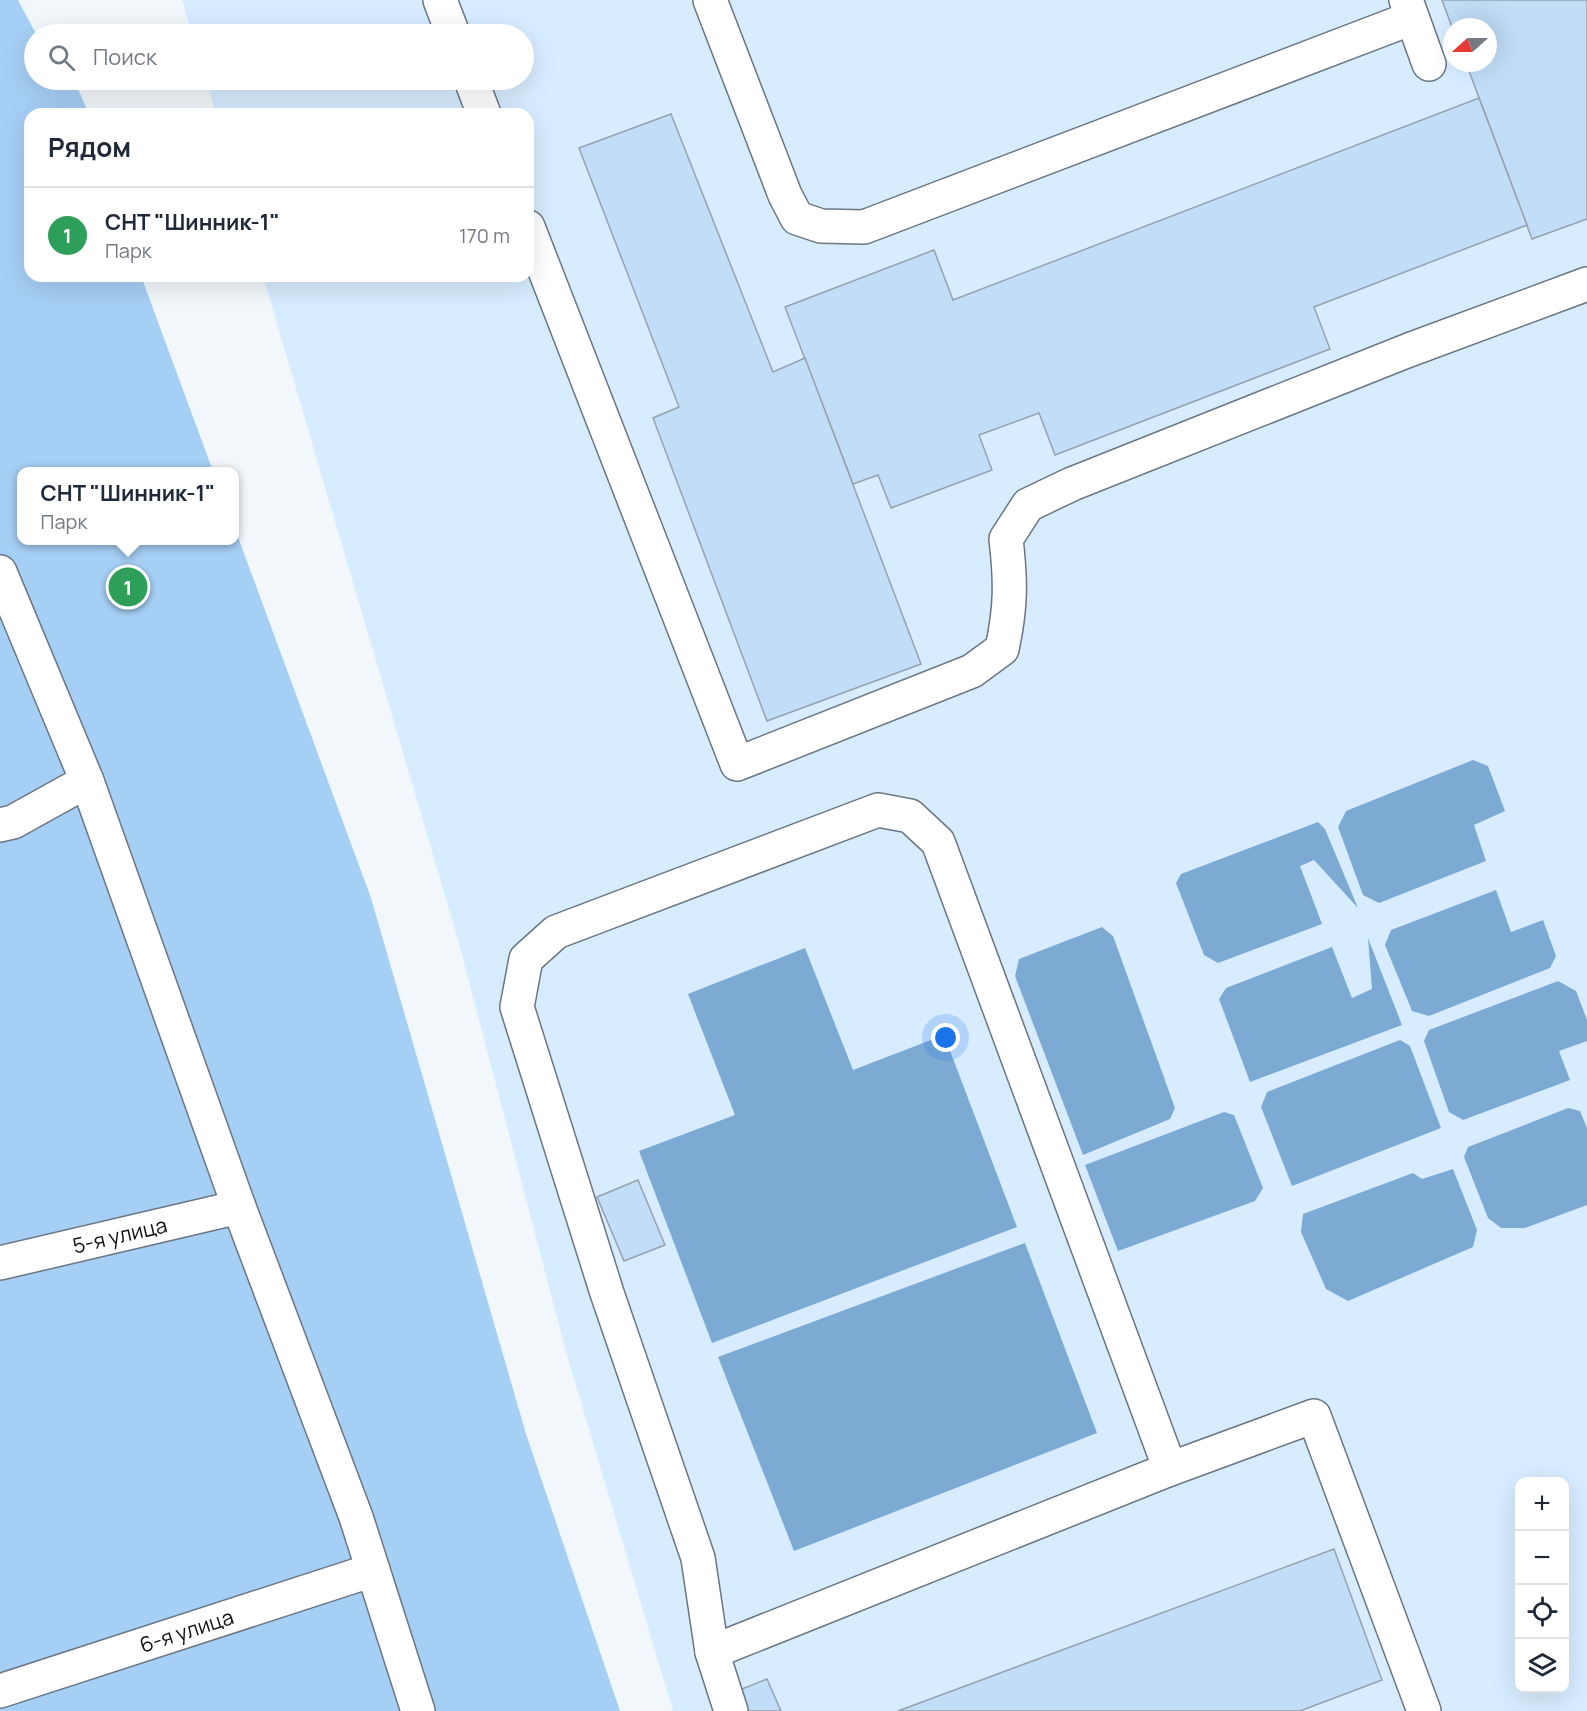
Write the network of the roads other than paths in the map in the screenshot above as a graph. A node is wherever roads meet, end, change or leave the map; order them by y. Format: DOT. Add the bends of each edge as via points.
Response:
graph roads {
  1 [pos="440,0"];
  2 [pos="710,0"];
  3 [pos="1409,9"];
  4 [pos="449,24"];
  5 [pos="1429,64"];
  6 [pos="475,90"];
  7 [pos="482,108"];
  8 [pos="534,242"];
  9 [pos="1587,284"];
  10 [pos="0,572"];
  11 [pos="87,781"];
  12 [pos="0,825"];
  13 [pos="239,1207"];
  14 [pos="0,1263"];
  15 [pos="1170,1469"];
  16 [pos="373,1570"];
  17 [pos="712,1652"];
  18 [pos="0,1691"];
  19 [pos="418,1711"];
  20 [pos="731,1711"];
  21 [pos="1424,1711"];
  1 -- 4 [label="street"];
  2 -- 3 [label="street" via="797,218 821,226 864,227"];
  3 -- 5 [label="street"];
  6 -- 7 [label="street"];
  8 -- 9 [label="street" via="737,764 972,671 1002,650 1011,579 1006,539 1028,506 1072,484 1409,350"];
  10 -- 11 [label="street"];
  11 -- 12 [label="street" via="13,822"];
  11 -- 13 [label="street"];
  13 -- 14 [label="street, 5-я улица"];
  13 -- 16 [label="street"];
  15 -- 17 [label="street"];
  15 -- 17 [label="street" via="938,842 910,816 878,810 556,932 526,959 516,1007 607,1293 698,1558"];
  15 -- 21 [label="street" via="1314,1416"];
  16 -- 18 [label="street, 6-я улица"];
  16 -- 19 [label="street"];
  17 -- 20 [label="street"];
}
